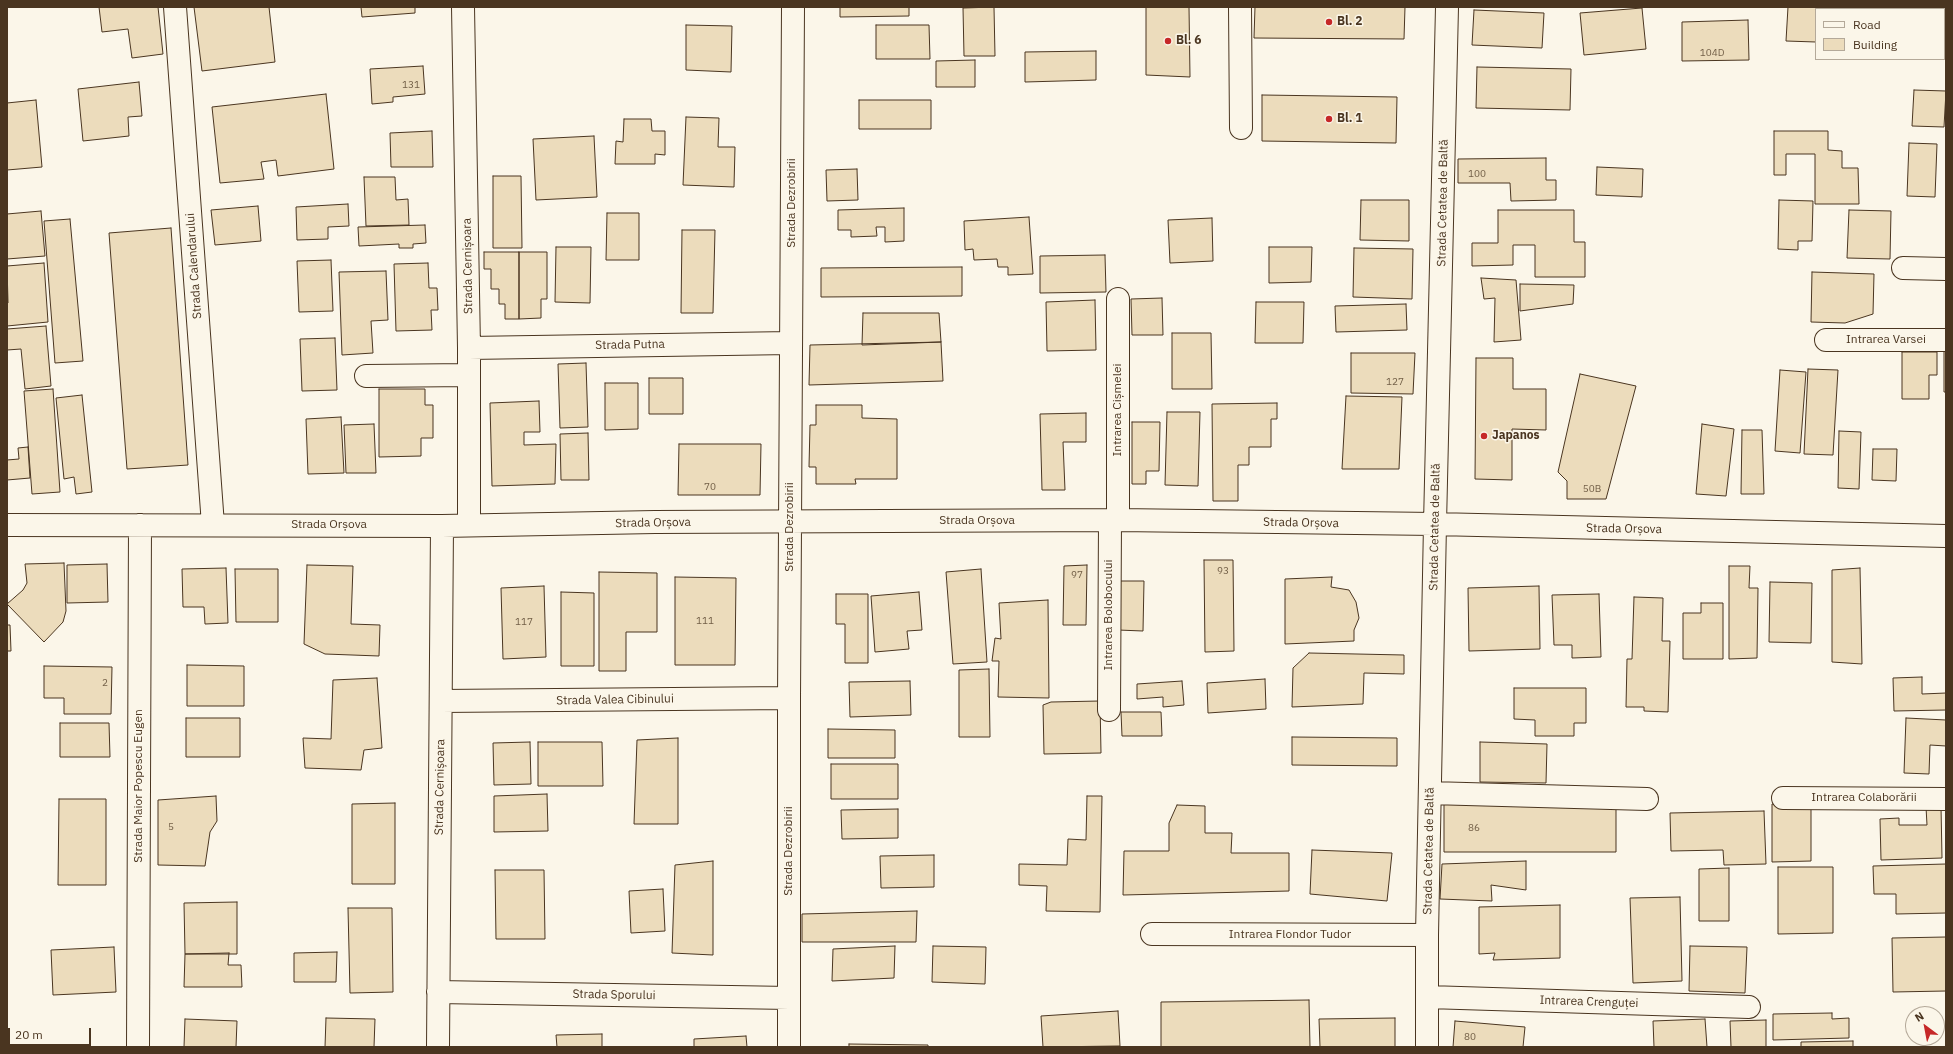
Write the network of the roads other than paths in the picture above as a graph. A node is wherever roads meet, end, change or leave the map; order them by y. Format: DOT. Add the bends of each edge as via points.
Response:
graph roads {
  1 [pos="175,7"];
  2 [pos="463,7"];
  3 [pos="793,7"];
  4 [pos="1240,7"];
  5 [pos="1447,7"];
  6 [pos="1240,128"];
  7 [pos="1903,268"];
  8 [pos="1946,269"];
  9 [pos="1118,299"];
  10 [pos="1826,340"];
  11 [pos="1946,340"];
  12 [pos="790,343"];
  13 [pos="469,348"];
  14 [pos="469,375"];
  15 [pos="366,376"];
  16 [pos="1114,520"];
  17 [pos="790,522"];
  18 [pos="1435,524"];
  19 [pos="7,525"];
  20 [pos="140,525"];
  21 [pos="213,525"];
  22 [pos="469,525"];
  23 [pos="442,526"];
  24 [pos="1946,536"];
  25 [pos="789,698"];
  26 [pos="441,701"];
  27 [pos="1109,710"];
  28 [pos="1430,793"];
  29 [pos="1783,798"];
  30 [pos="1647,799"];
  31 [pos="1946,799"];
  32 [pos="1152,934"];
  33 [pos="1427,935"];
  34 [pos="438,992"];
  35 [pos="1428,997"];
  36 [pos="789,998"];
  37 [pos="1749,1007"];
  38 [pos="138,1047"];
  39 [pos="438,1047"];
  40 [pos="788,1047"];
  41 [pos="1427,1047"];
  1 -- 21 [label="street, Strada Calendarului"];
  2 -- 13 [label="street, Strada Cernișoara"];
  3 -- 12 [label="street, Strada Dezrobirii"];
  4 -- 6 [label="street"];
  5 -- 18 [label="street, Strada Cetatea de Baltă"];
  7 -- 8 [label="street"];
  9 -- 16 [label="street, Intrarea Cișmelei"];
  10 -- 11 [label="street, Intrarea Varsei"];
  12 -- 13 [label="street, Strada Putna"];
  12 -- 17 [label="street, Strada Dezrobirii"];
  13 -- 14 [label="street, Strada Cernișoara"];
  14 -- 15 [label="street"];
  14 -- 22 [label="street, Strada Cernișoara"];
  16 -- 17 [label="street, Strada Orșova"];
  16 -- 18 [label="street, Strada Orșova"];
  16 -- 27 [label="street, Intrarea Bolobocului"];
  17 -- 22 [label="street, Strada Orșova"];
  17 -- 25 [label="street, Strada Dezrobirii"];
  18 -- 24 [label="street, Strada Orșova"];
  18 -- 28 [label="street, Strada Cetatea de Baltă"];
  19 -- 20 [label="street, Strada Orșova"];
  20 -- 21 [label="street, Strada Orșova"];
  20 -- 38 [label="street, Strada Maior Popescu Eugen"];
  21 -- 23 [label="street, Strada Orșova"];
  22 -- 23 [label="street, Strada Orșova"];
  23 -- 26 [label="street, Strada Cernișoara"];
  25 -- 26 [label="street, Strada Valea Cibinului"];
  25 -- 36 [label="street, Strada Dezrobirii"];
  26 -- 34 [label="street, Strada Cernișoara"];
  28 -- 30 [label="street"];
  28 -- 33 [label="street, Strada Cetatea de Baltă"];
  29 -- 31 [label="street, Intrarea Colaborării"];
  32 -- 33 [label="street, Intrarea Flondor Tudor"];
  33 -- 35 [label="street, Strada Cetatea de Baltă"];
  34 -- 36 [label="street, Strada Sporului"];
  34 -- 39 [label="street, Strada Cernișoara"];
  35 -- 37 [label="street, Intrarea Crenguței"];
  35 -- 41 [label="street, Strada Cetatea de Baltă"];
  36 -- 40 [label="street, Strada Dezrobirii"];
}
